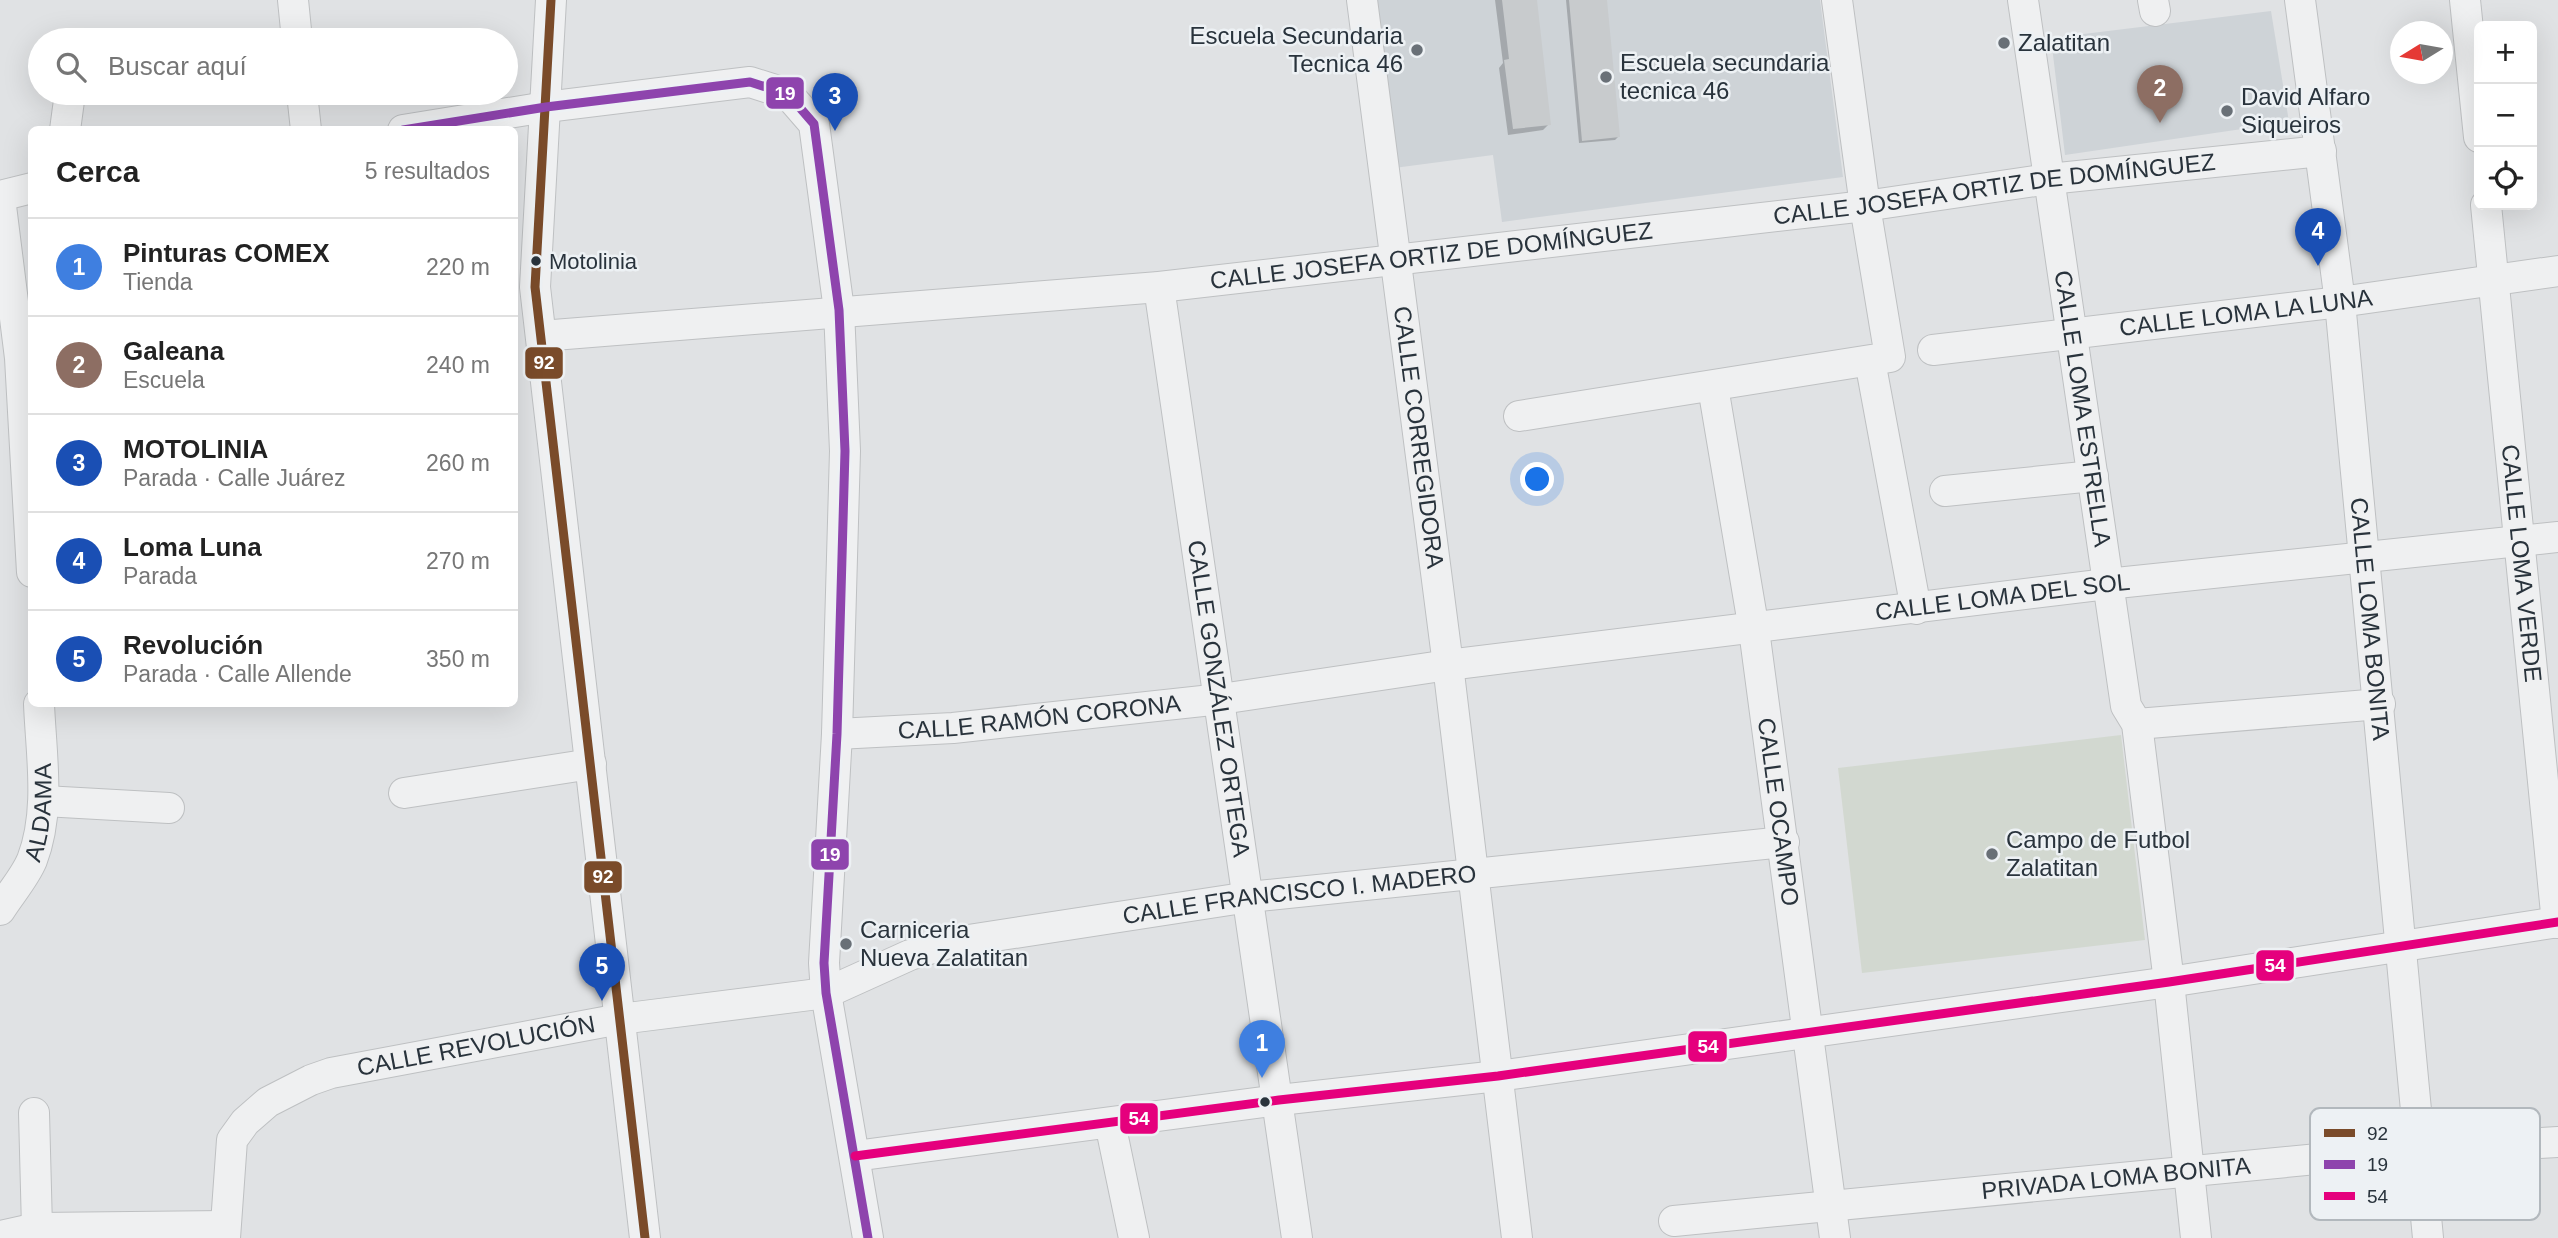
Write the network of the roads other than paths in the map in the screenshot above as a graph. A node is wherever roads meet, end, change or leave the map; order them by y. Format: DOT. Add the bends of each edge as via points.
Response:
graph roads {
  1 [pos="551,0"];
  2 [pos="1362,0"];
  3 [pos="1837,0"];
  4 [pos="2023,0"];
  5 [pos="2300,0"];
  6 [pos="2465,0"];
  7 [pos="302,1"];
  8 [pos="299,28"];
  9 [pos="2474,88"];
  10 [pos="68,105"];
  11 [pos="303,105"];
  12 [pos="546,107"];
  13 [pos="66,126"];
  14 [pos="306,126"];
  15 [pos="428,126"];
  16 [pos="2321,151"];
  17 [pos="2049,179"];
  18 [pos="28,189"];
  19 [pos="0,197"];
  20 [pos="1865,206"];
  21 [pos="2487,210"];
  22 [pos="1394,261"];
  23 [pos="2558,271"];
  24 [pos="2494,279"];
  25 [pos="1159,287"];
  26 [pos="525,288"];
  27 [pos="2340,302"];
  28 [pos="839,310"];
  29 [pos="2074,334"];
  30 [pos="541,336"];
  31 [pos="1933,350"];
  32 [pos="17,359"];
  33 [pos="1880,359"];
  34 [pos="1713,387"];
  35 [pos="1519,416"];
  36 [pos="2093,476"];
  37 [pos="1945,491"];
  38 [pos="28,515"];
  39 [pos="2558,537"];
  40 [pos="2518,541"];
  41 [pos="2363,556"];
  42 [pos="2107,584"];
  43 [pos="1916,609"];
  44 [pos="1754,630"];
  45 [pos="1448,665"];
  46 [pos="1221,699"];
  47 [pos="2380,704"];
  48 [pos="39,707"];
  49 [pos="2137,724"];
  50 [pos="838,734"];
  51 [pos="591,764"];
  52 [pos="404,793"];
  53 [pos="44,801"];
  54 [pos="169,808"];
  55 [pos="1784,842"];
  56 [pos="31,862"];
  57 [pos="0,866"];
  58 [pos="1473,875"];
  59 [pos="1249,897"];
  60 [pos="0,910"];
  61 [pos="2557,923"];
  62 [pos="2402,947"];
  63 [pos="2169,982"];
  64 [pos="826,993"];
  65 [pos="620,1019"];
  66 [pos="1810,1033"];
  67 [pos="1498,1076"];
  68 [pos="1279,1100"];
  69 [pos="2417,1108"];
  70 [pos="34,1113"];
  71 [pos="1110,1123"];
  72 [pos="2558,1142"];
  73 [pos="2540,1143"];
  74 [pos="855,1156"];
  75 [pos="2310,1159"];
  76 [pos="2190,1170"];
  77 [pos="1831,1204"];
  78 [pos="2427,1220"];
  79 [pos="1674,1221"];
  80 [pos="37,1228"];
  81 [pos="225,1232"];
  82 [pos="0,1236"];
  83 [pos="645,1238"];
  84 [pos="868,1238"];
  85 [pos="1133,1238"];
  86 [pos="1297,1238"];
  87 [pos="1517,1238"];
  88 [pos="1835,1238"];
  89 [pos="2196,1238"];
  90 [pos="2428,1238"];
  1 -- 12 [label="street"];
  2 -- 22 [label="street, CALLE CORREGIDORA"];
  3 -- 20 [label="street"];
  4 -- 17 [label="street, CALLE LOMA ESTRELLA"];
  5 -- 16 [label="street, CALLE LOMA BONITA"];
  6 -- 9 [label="street"];
  7 -- 8 [label="street"];
  10 -- 13 [label="street"];
  11 -- 14 [label="street"];
  12 -- 15 [label="street"];
  12 -- 26 [label="street"];
  12 -- 28 [label="street" via="750,82 788,94 814,124"];
  16 -- 17 [label="street, CALLE JOSEFA ORTIZ DE DOMÍNGUEZ"];
  16 -- 27 [label="street, CALLE LOMA BONITA"];
  17 -- 20 [label="street, CALLE JOSEFA ORTIZ DE DOMÍNGUEZ"];
  17 -- 29 [label="street, CALLE LOMA ESTRELLA"];
  18 -- 19 [label="street"];
  19 -- 32 [label="street"];
  20 -- 22 [label="street, CALLE JOSEFA ORTIZ DE DOMÍNGUEZ"];
  20 -- 33 [label="street"];
  21 -- 24 [label="street, CALLE LOMA VERDE"];
  22 -- 25 [label="street, CALLE JOSEFA ORTIZ DE DOMÍNGUEZ"];
  22 -- 45 [label="street, CALLE CORREGIDORA"];
  23 -- 24 [label="street, CALLE LOMA LA LUNA"];
  24 -- 27 [label="street, CALLE LOMA LA LUNA"];
  24 -- 40 [label="street, CALLE LOMA VERDE"];
  25 -- 28 [label="street, CALLE JOSEFA ORTIZ DE DOMÍNGUEZ"];
  25 -- 46 [label="street, CALLE GONZÁLEZ ORTEGA"];
  26 -- 30 [label="street"];
  27 -- 29 [label="street, CALLE LOMA LA LUNA"];
  27 -- 41 [label="street, CALLE LOMA BONITA"];
  28 -- 30 [label="street, CALLE JOSEFA ORTIZ DE DOMÍNGUEZ"];
  28 -- 50 [label="street" via="845,451"];
  29 -- 31 [label="street, CALLE LOMA LA LUNA"];
  29 -- 36 [label="street, CALLE LOMA ESTRELLA"];
  30 -- 51 [label="street"];
  32 -- 38 [label="street"];
  33 -- 34 [label="street"];
  33 -- 43 [label="street"];
  34 -- 35 [label="street"];
  34 -- 44 [label="street, CALLE OCAMPO"];
  36 -- 37 [label="street"];
  36 -- 42 [label="street, CALLE LOMA ESTRELLA"];
  39 -- 40 [label="street, CALLE LOMA DEL SOL"];
  40 -- 41 [label="street, CALLE LOMA DEL SOL"];
  40 -- 61 [label="street, CALLE LOMA VERDE"];
  41 -- 42 [label="street, CALLE LOMA DEL SOL"];
  41 -- 47 [label="street, CALLE LOMA BONITA"];
  42 -- 43 [label="street, CALLE LOMA DEL SOL"];
  42 -- 49 [label="street, CALLE LOMA ESTRELLA" via="2126,706"];
  43 -- 44 [label="street, CALLE LOMA DEL SOL"];
  44 -- 45 [label="street, CALLE LOMA DEL SOL"];
  44 -- 55 [label="street, CALLE OCAMPO"];
  45 -- 46 [label="street, CALLE RAMÓN CORONA"];
  45 -- 58 [label="street, CALLE CORREGIDORA"];
  46 -- 50 [label="street, CALLE RAMÓN CORONA" via="953,728"];
  46 -- 59 [label="street, CALLE GONZÁLEZ ORTEGA"];
  47 -- 49 [label="street"];
  47 -- 62 [label="street, CALLE LOMA BONITA"];
  48 -- 53 [label="street, ALDAMA"];
  49 -- 63 [label="street, CALLE LOMA ESTRELLA"];
  50 -- 64 [label="street" via="825,936"];
  51 -- 52 [label="street"];
  51 -- 65 [label="street"];
  53 -- 54 [label="street"];
  53 -- 56 [label="street, ALDAMA"];
  55 -- 58 [label="street, CALLE FRANCISCO I. MADERO"];
  55 -- 66 [label="street, CALLE OCAMPO"];
  56 -- 57 [label="street"];
  56 -- 60 [label="street, ALDAMA"];
  58 -- 59 [label="street, CALLE FRANCISCO I. MADERO"];
  58 -- 67 [label="street, CALLE CORREGIDORA"];
  59 -- 64 [label="street, CALLE FRANCISCO I. MADERO" via="949,943"];
  59 -- 68 [label="street, CALLE GONZÁLEZ ORTEGA"];
  61 -- 62 [label="street"];
  62 -- 63 [label="street"];
  62 -- 69 [label="street, CALLE LOMA BONITA"];
  63 -- 66 [label="street"];
  63 -- 76 [label="street, CALLE LOMA ESTRELLA"];
  64 -- 65 [label="street, CALLE REVOLUCIÓN"];
  64 -- 74 [label="street"];
  65 -- 81 [label="street, CALLE REVOLUCIÓN" via="331,1073 268,1102 232,1140"];
  65 -- 83 [label="street"];
  66 -- 67 [label="street"];
  66 -- 77 [label="street, CALLE OCAMPO"];
  67 -- 68 [label="street"];
  67 -- 87 [label="street, CALLE CORREGIDORA"];
  68 -- 71 [label="street"];
  68 -- 86 [label="street, CALLE GONZÁLEZ ORTEGA"];
  70 -- 80 [label="street"];
  71 -- 74 [label="street"];
  71 -- 85 [label="street"];
  72 -- 73 [label="street, PRIVADA LOMA BONITA"];
  74 -- 84 [label="street"];
  75 -- 76 [label="street, PRIVADA LOMA BONITA"];
  76 -- 77 [label="street, PRIVADA LOMA BONITA"];
  76 -- 89 [label="street, CALLE LOMA ESTRELLA"];
  77 -- 79 [label="street, PRIVADA LOMA BONITA"];
  77 -- 88 [label="street, CALLE OCAMPO"];
  78 -- 90 [label="street, CALLE LOMA BONITA"];
  80 -- 81 [label="street"];
  80 -- 82 [label="street"];
}
